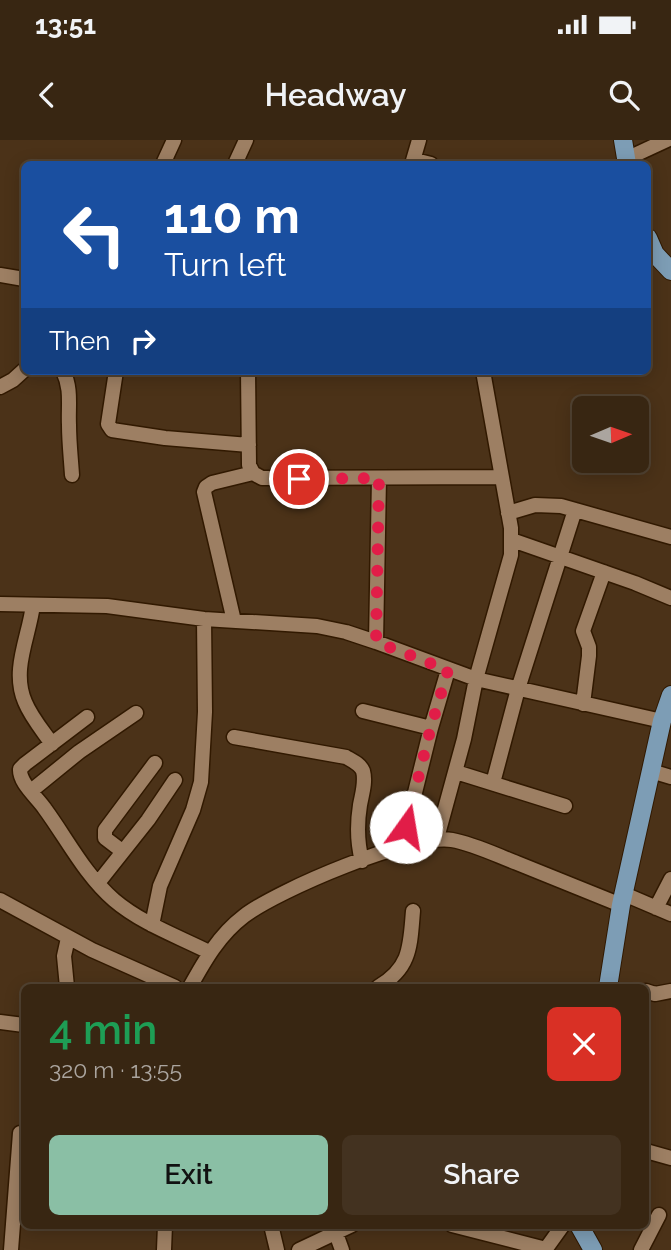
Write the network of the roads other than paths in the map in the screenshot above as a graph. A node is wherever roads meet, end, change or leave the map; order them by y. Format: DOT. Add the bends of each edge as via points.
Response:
graph roads {
  1 [pos="174,140"];
  2 [pos="246,140"];
  3 [pos="419,140"];
  4 [pos="623,140"];
  5 [pos="667,140"];
  6 [pos="164,161"];
  7 [pos="236,161"];
  8 [pos="414,161"];
  9 [pos="626,161"];
  10 [pos="628,161"];
  11 [pos="651,250"];
  12 [pos="671,271"];
  13 [pos="0,275"];
  14 [pos="21,278"];
  15 [pos="21,373"];
  16 [pos="65,375"];
  17 [pos="115,375"];
  18 [pos="248,375"];
  19 [pos="484,375"];
  20 [pos="0,387"];
  21 [pos="249,445"];
  22 [pos="253,473"];
  23 [pos="72,475"];
  24 [pos="500,477"];
  25 [pos="379,478"];
  26 [pos="575,510"];
  27 [pos="508,513"];
  28 [pos="671,537"];
  29 [pos="512,540"];
  30 [pos="560,556"];
  31 [pos="604,572"];
  32 [pos="671,598"];
  33 [pos="0,604"];
  34 [pos="33,605"];
  35 [pos="204,619"];
  36 [pos="234,621"];
  37 [pos="376,642"];
  38 [pos="448,670"];
  39 [pos="476,679"];
  40 [pos="518,689"];
  41 [pos="671,695"];
  42 [pos="583,704"];
  43 [pos="363,711"];
  44 [pos="136,713"];
  45 [pos="666,716"];
  46 [pos="87,717"];
  47 [pos="431,727"];
  48 [pos="234,737"];
  49 [pos="52,744"];
  50 [pos="155,763"];
  51 [pos="651,771"];
  52 [pos="456,772"];
  53 [pos="671,778"];
  54 [pos="175,780"];
  55 [pos="493,783"];
  56 [pos="31,791"];
  57 [pos="565,806"];
  58 [pos="437,838"];
  59 [pos="402,845"];
  60 [pos="122,851"];
  61 [pos="362,861"];
  62 [pos="671,879"];
  63 [pos="98,883"];
  64 [pos="622,899"];
  65 [pos="0,900"];
  66 [pos="656,908"];
  67 [pos="413,911"];
  68 [pos="671,914"];
  69 [pos="152,925"];
  70 [pos="68,937"];
  71 [pos="209,952"];
  72 [pos="67,984"];
  73 [pos="169,984"];
  74 [pos="192,984"];
  75 [pos="383,984"];
  76 [pos="608,984"];
  77 [pos="671,991"];
  78 [pos="649,992"];
  79 [pos="0,1022"];
  80 [pos="21,1026"];
  81 [pos="20,1133"];
  82 [pos="649,1152"];
  83 [pos="671,1158"];
  84 [pos="659,1215"];
  85 [pos="164,1229"];
  86 [pos="272,1229"];
  87 [pos="468,1229"];
  88 [pos="561,1229"];
  89 [pos="581,1229"];
  90 [pos="334,1230"];
  91 [pos="546,1249"];
  92 [pos="11,1250"];
  93 [pos="164,1250"];
  94 [pos="277,1250"];
  95 [pos="299,1250"];
  96 [pos="342,1250"];
  97 [pos="593,1250"];
  98 [pos="641,1250"];
  1 -- 6 [label="street"];
  2 -- 7 [label="street"];
  3 -- 8 [label="street"];
  4 -- 9 [label="main road"];
  5 -- 10 [label="street"];
  11 -- 12 [label="main road"];
  13 -- 14 [label="street"];
  15 -- 20 [label="street"];
  16 -- 23 [label="street" via="70,394"];
  17 -- 21 [label="street" via="108,424 112,430"];
  18 -- 21 [label="street"];
  19 -- 24 [label="street"];
  21 -- 22 [label="street"];
  22 -- 25 [label="street" via="273,479"];
  22 -- 36 [label="street" via="212,483 204,492"];
  24 -- 25 [label="street"];
  24 -- 27 [label="street"];
  25 -- 37 [label="street"];
  26 -- 27 [label="street" via="548,504"];
  26 -- 28 [label="street"];
  26 -- 30 [label="street"];
  27 -- 29 [label="street"];
  29 -- 30 [label="street"];
  29 -- 39 [label="street"];
  30 -- 31 [label="street"];
  30 -- 40 [label="street"];
  31 -- 32 [label="street"];
  31 -- 42 [label="street" via="583,631 589,647"];
  33 -- 34 [label="street"];
  34 -- 35 [label="street" via="107,606"];
  34 -- 49 [label="street" via="22,656 21,690"];
  35 -- 36 [label="street"];
  35 -- 69 [label="street" via="201,782 160,886"];
  36 -- 37 [label="street" via="317,626"];
  37 -- 38 [label="street"];
  38 -- 39 [label="street"];
  38 -- 47 [label="street"];
  39 -- 40 [label="street"];
  39 -- 52 [label="street"];
  40 -- 42 [label="street"];
  40 -- 55 [label="street"];
  41 -- 45 [label="main road"];
  42 -- 45 [label="street"];
  43 -- 47 [label="street"];
  44 -- 56 [label="street"];
  45 -- 51 [label="main road"];
  46 -- 49 [label="street"];
  47 -- 59 [label="street"];
  48 -- 61 [label="street" via="346,757 356,763 364,783 357,827"];
  49 -- 56 [label="street" via="20,769 20,779"];
  50 -- 60 [label="street" via="105,830 105,838"];
  51 -- 53 [label="street"];
  51 -- 64 [label="main road"];
  52 -- 55 [label="street"];
  52 -- 58 [label="street"];
  54 -- 60 [label="street"];
  55 -- 57 [label="street"];
  56 -- 63 [label="street"];
  58 -- 59 [label="street"];
  58 -- 64 [label="street"];
  59 -- 61 [label="street"];
  60 -- 63 [label="street"];
  61 -- 71 [label="street" via="265,902 244,916"];
  62 -- 66 [label="street"];
  63 -- 69 [label="street"];
  64 -- 66 [label="street"];
  64 -- 76 [label="main road"];
  65 -- 70 [label="street"];
  66 -- 68 [label="street"];
  67 -- 75 [label="street" via="405,962"];
  69 -- 71 [label="street"];
  70 -- 72 [label="street"];
  70 -- 73 [label="street"];
  71 -- 74 [label="street"];
  77 -- 78 [label="street"];
  79 -- 80 [label="street"];
  81 -- 92 [label="street"];
  82 -- 83 [label="street"];
  84 -- 98 [label="street"];
  85 -- 93 [label="street"];
  86 -- 94 [label="street"];
  87 -- 91 [label="street"];
  88 -- 91 [label="street"];
  89 -- 97 [label="main road"];
  90 -- 95 [label="street"];
  90 -- 96 [label="street"];
}
